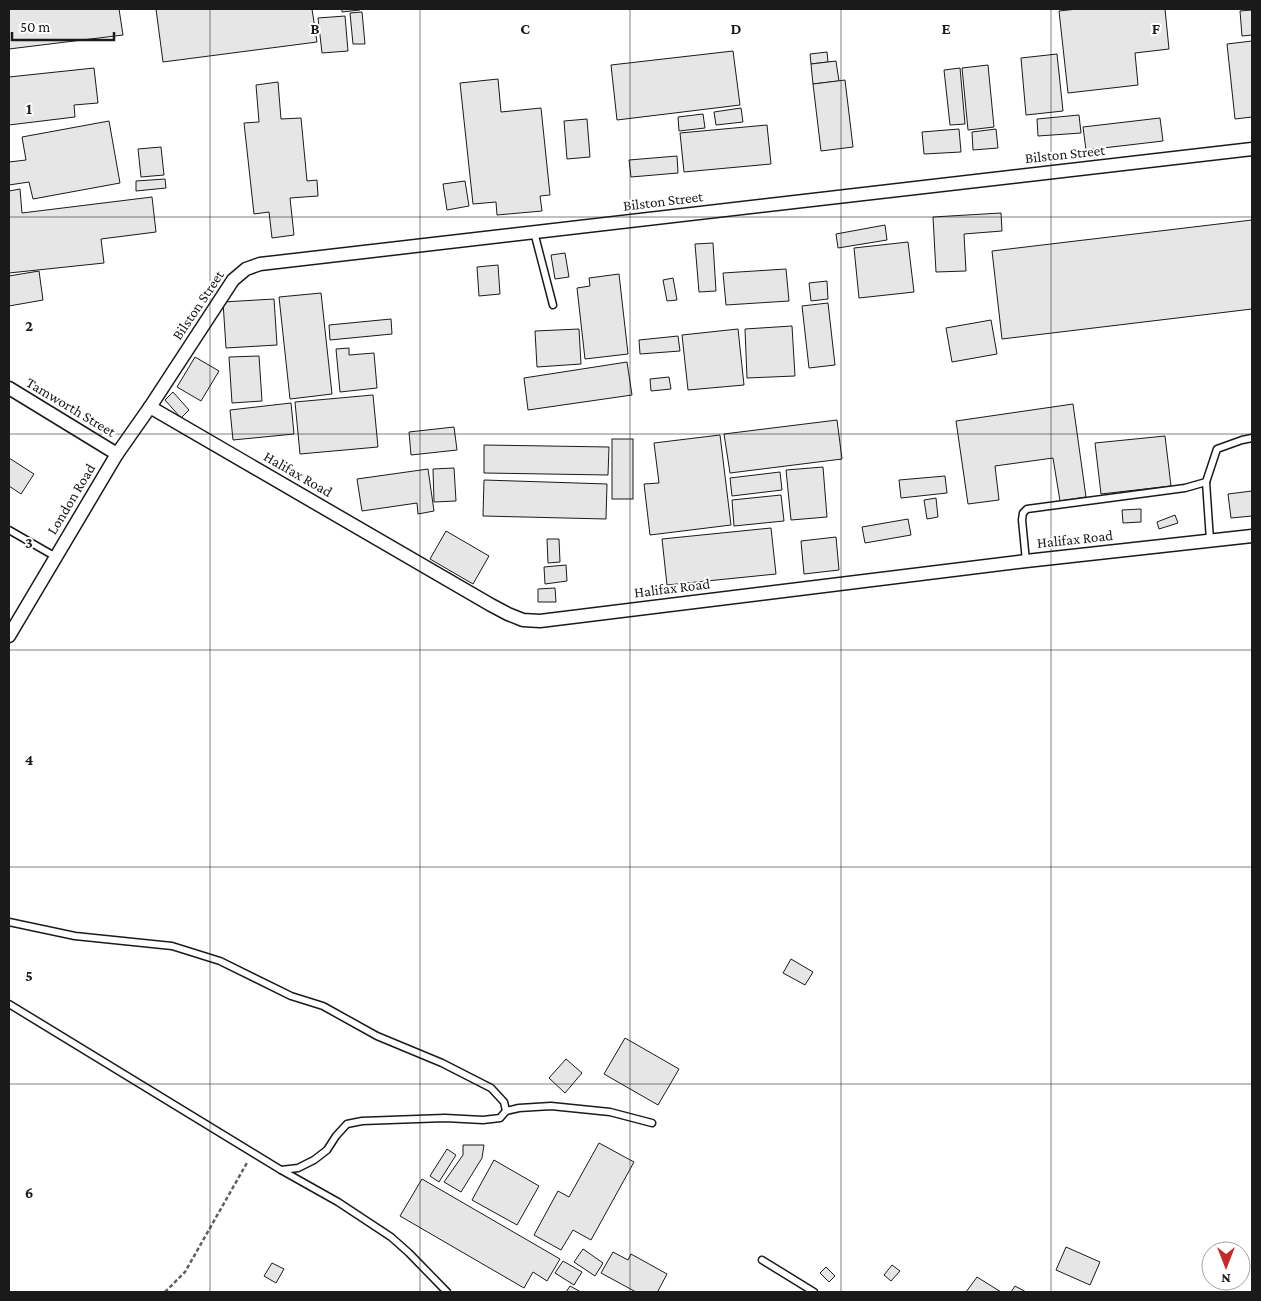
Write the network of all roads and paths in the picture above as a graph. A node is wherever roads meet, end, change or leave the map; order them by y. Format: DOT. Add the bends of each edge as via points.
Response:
graph roads {
  1 [pos="1252,149"];
  2 [pos="534,232"];
  3 [pos="554,305"];
  4 [pos="9,388"];
  5 [pos="150,407"];
  6 [pos="1252,438"];
  7 [pos="117,454"];
  8 [pos="1206,482"];
  9 [pos="9,530"];
  10 [pos="1252,536"];
  11 [pos="1210,540"];
  12 [pos="56,557"];
  13 [pos="1026,561"];
  14 [pos="9,636"];
  15 [pos="9,922"];
  16 [pos="9,1004"];
  17 [pos="506,1111"];
  18 [pos="652,1122"];
  19 [pos="253,1152"];
  20 [pos="281,1170"];
  21 [pos="762,1260"];
  22 [pos="165,1292"];
  23 [pos="447,1292"];
  24 [pos="814,1292"];
  1 -- 2 [label="street, Bilston Street"];
  2 -- 3 [label="lane"];
  2 -- 5 [label="street, Bilston Street" via="260,264 246,269 232,280"];
  4 -- 7 [label="street, Tamworth Street"];
  5 -- 7 [label="street, London Road"];
  5 -- 13 [label="street, Halifax Road" via="491,605 523,620 540,621"];
  6 -- 8 [label="lane" via="1217,449"];
  7 -- 12 [label="street, London Road"];
  8 -- 11 [label="lane"];
  8 -- 13 [label="lane" via="1184,488 1027,508 1022,520"];
  9 -- 12 [label="lane"];
  10 -- 11 [label="street, Halifax Road"];
  11 -- 13 [label="street, Halifax Road"];
  12 -- 14 [label="street, London Road"];
  15 -- 17 [label="lane" via="75,936 172,946 220,961 291,996 323,1006 377,1036 442,1063 490,1088 504,1102"];
  16 -- 19 [label="lane"];
  17 -- 18 [label="lane" via="551,1106 610,1112"];
  17 -- 20 [label="lane" via="500,1118 483,1120 445,1118 347,1124 327,1150 314,1160 298,1168"];
  19 -- 20 [label="lane"];
  19 -- 22 [label="path" via="185,1272"];
  20 -- 23 [label="lane" via="391,1237"];
  21 -- 24 [label="lane"];
}
